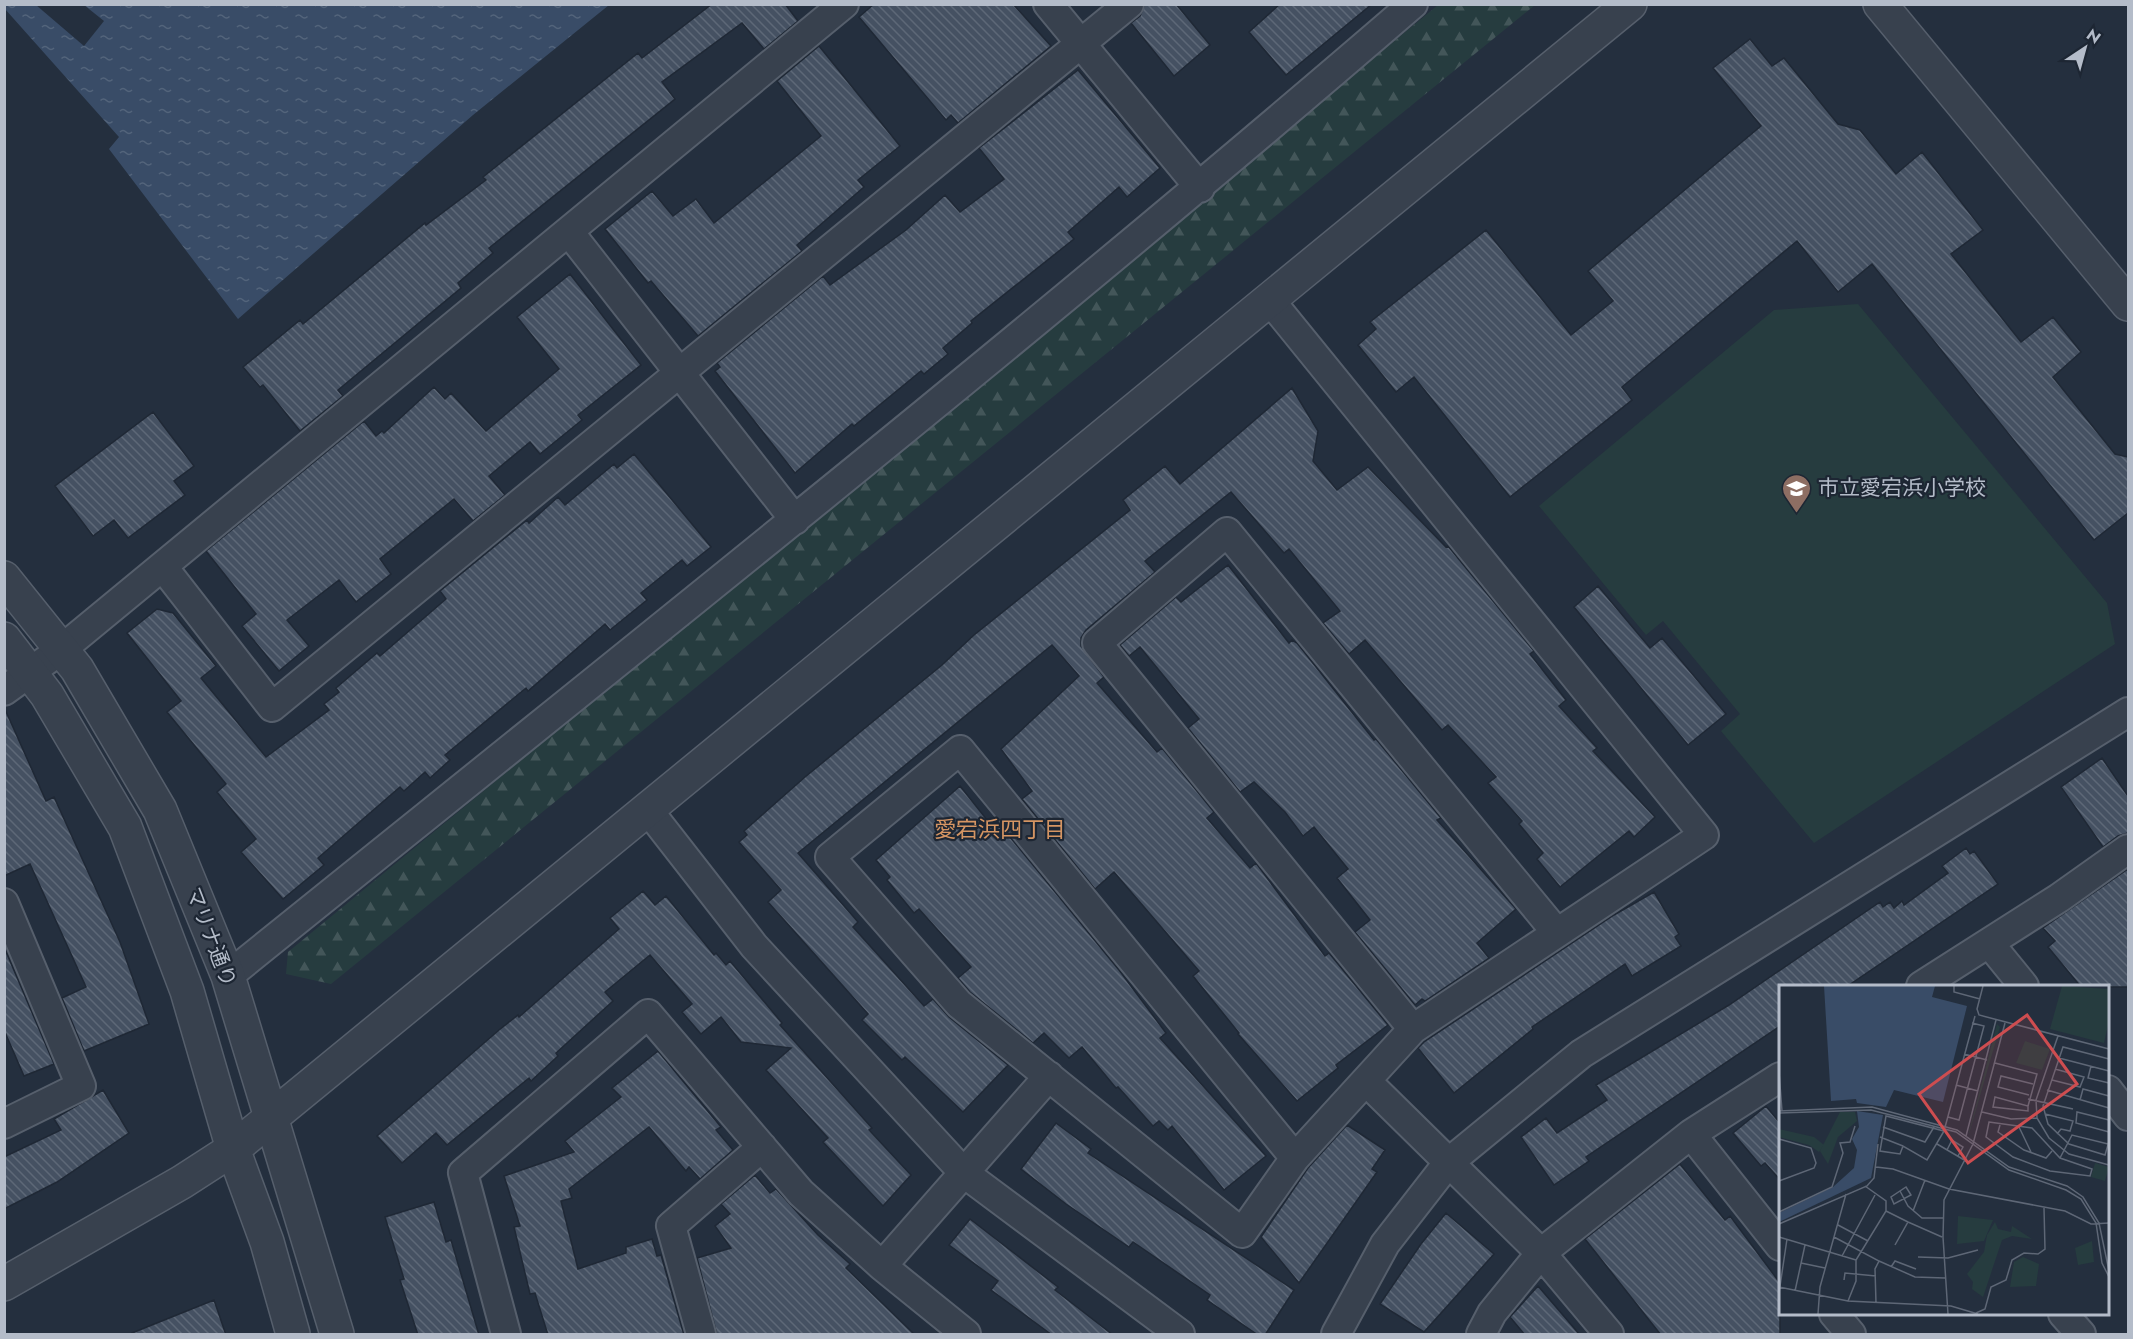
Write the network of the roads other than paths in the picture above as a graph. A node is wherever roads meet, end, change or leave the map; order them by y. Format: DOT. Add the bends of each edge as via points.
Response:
graph roads {
  1 [pos="844,4"];
  2 [pos="1048,4"];
  3 [pos="1129,4"];
  4 [pos="1413,4"];
  5 [pos="1630,4"];
  6 [pos="1880,4"];
  7 [pos="1080,43"];
  8 [pos="1200,188"];
  9 [pos="569,232"];
  10 [pos="1269,299"];
  11 [pos="2128,304"];
  12 [pos="680,374"];
  13 [pos="795,520"];
  14 [pos="163,567"];
  15 [pos="4,578"];
  16 [pos="4,639"];
  17 [pos="63,649"];
  18 [pos="32,672"];
  19 [pos="4,691"];
  20 [pos="2128,712"];
  21 [pos="648,810"];
  22 [pos="2128,849"];
  23 [pos="4,903"];
  24 [pos="1557,933"];
  25 [pos="1989,943"];
  26 [pos="228,976"];
  27 [pos="1924,985"];
  28 [pos="2022,985"];
  29 [pos="1413,1029"];
  30 [pos="1049,1076"];
  31 [pos="1779,1078"];
  32 [pos="1366,1081"];
  33 [pos="2109,1091"];
  34 [pos="2128,1116"];
  35 [pos="271,1118"];
  36 [pos="4,1124"];
  37 [pos="1691,1134"];
  38 [pos="762,1147"];
  39 [pos="233,1149"];
  40 [pos="1295,1158"];
  41 [pos="1448,1163"];
  42 [pos="964,1173"];
  43 [pos="1779,1245"];
  44 [pos="1541,1253"];
  45 [pos="882,1266"];
  46 [pos="4,1284"];
  47 [pos="1835,1315"];
  48 [pos="2064,1315"];
  49 [pos="293,1335"];
  50 [pos="337,1335"];
  51 [pos="506,1335"];
  52 [pos="702,1335"];
  53 [pos="966,1335"];
  54 [pos="1180,1335"];
  55 [pos="1336,1335"];
  56 [pos="1481,1335"];
  57 [pos="1609,1335"];
  58 [pos="1851,1335"];
  59 [pos="2081,1335"];
  1 -- 9 [label="street"];
  2 -- 7 [label="street"];
  3 -- 7 [label="street"];
  4 -- 8 [label="street"];
  5 -- 10 [label="street"];
  6 -- 11 [label="street"];
  7 -- 8 [label="street"];
  7 -- 12 [label="street"];
  8 -- 13 [label="street"];
  9 -- 12 [label="street"];
  9 -- 14 [label="street"];
  10 -- 21 [label="street"];
  10 -- 24 [label="street" via="1704,835"];
  12 -- 13 [label="street"];
  12 -- 14 [label="street" via="272,707"];
  13 -- 26 [label="street"];
  14 -- 17 [label="street"];
  15 -- 17 [label="street, マリナ通り"];
  16 -- 18 [label="street, マリナ通り"];
  17 -- 18 [label="street"];
  17 -- 26 [label="street, マリナ通り" via="160,810"];
  18 -- 19 [label="street"];
  18 -- 39 [label="street, マリナ通り" via="125,827 187,991"];
  20 -- 41 [label="street" via="1581,1054"];
  21 -- 35 [label="street"];
  21 -- 42 [label="street" via="753,946"];
  22 -- 25 [label="street"];
  23 -- 36 [label="street" via="81,1086"];
  24 -- 29 [label="street"];
  24 -- 29 [label="street" via="1227,532 1096,643"];
  25 -- 27 [label="street"];
  25 -- 28 [label="street"];
  26 -- 35 [label="street, マリナ通り"];
  29 -- 32 [label="street"];
  30 -- 40 [label="street" via="1242,1233"];
  30 -- 40 [label="street" via="959,1004 830,856 960,750"];
  30 -- 42 [label="street"];
  31 -- 37 [label="street"];
  32 -- 40 [label="street"];
  32 -- 41 [label="street"];
  33 -- 34 [label="street"];
  35 -- 39 [label="street"];
  35 -- 50 [label="street, マリナ通り"];
  37 -- 43 [label="street"];
  37 -- 44 [label="street"];
  38 -- 45 [label="street" via="801,1193"];
  38 -- 51 [label="street" via="648,1014 463,1173"];
  38 -- 52 [label="street" via="671,1226"];
  39 -- 46 [label="street"];
  39 -- 49 [label="street, マリナ通り" via="267,1242"];
  41 -- 44 [label="street"];
  41 -- 55 [label="street" via="1385,1244"];
  42 -- 45 [label="street"];
  42 -- 54 [label="street"];
  44 -- 56 [label="street" via="1492,1313"];
  44 -- 57 [label="street"];
  45 -- 53 [label="street"];
  47 -- 58 [label="street"];
  48 -- 59 [label="street"];
}
